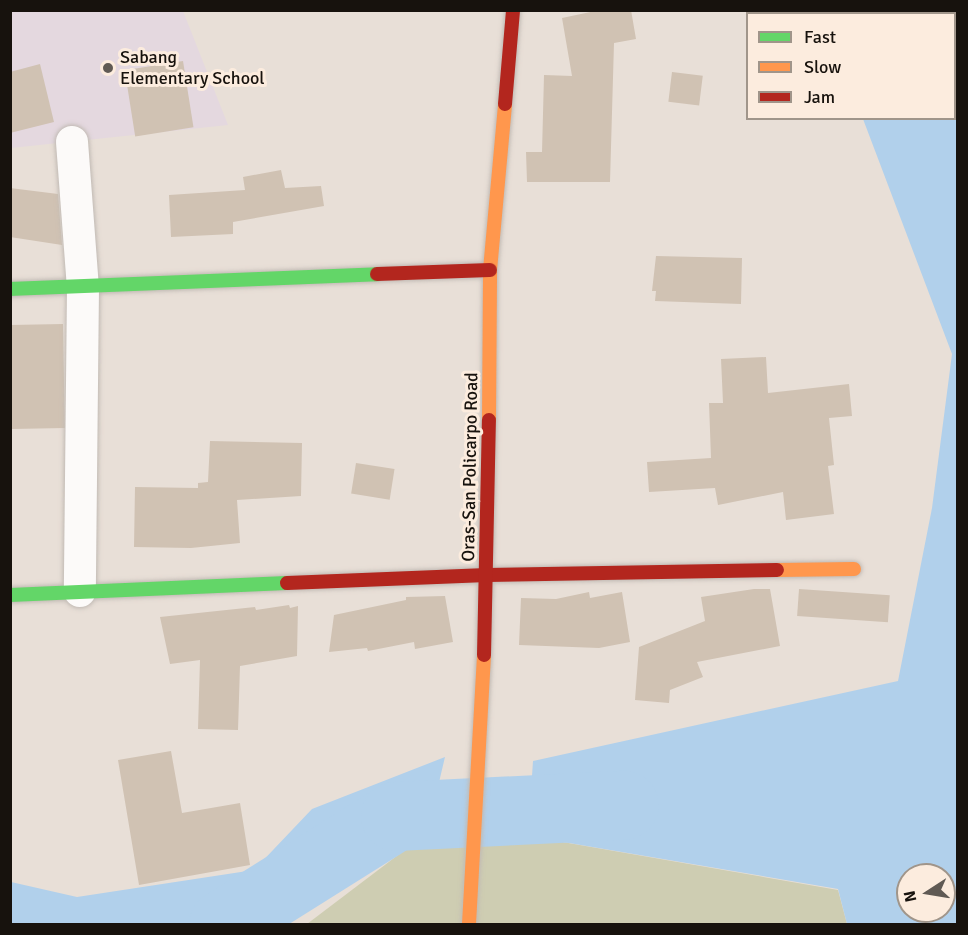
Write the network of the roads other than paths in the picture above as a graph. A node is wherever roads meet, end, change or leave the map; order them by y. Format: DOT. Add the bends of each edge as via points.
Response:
graph roads {
  1 [pos="513,10"];
  2 [pos="72,142"];
  3 [pos="490,270"];
  4 [pos="83,288"];
  5 [pos="10,290"];
  6 [pos="854,569"];
  7 [pos="487,575"];
  8 [pos="80,591"];
  9 [pos="10,595"];
  10 [pos="469,924"];
  1 -- 3 [label="street, Oras-San Policarpo Road"];
  2 -- 4 [label="street"];
  3 -- 4 [label="street"];
  3 -- 7 [label="street, Oras-San Policarpo Road"];
  4 -- 5 [label="street"];
  4 -- 8 [label="street"];
  6 -- 7 [label="street"];
  7 -- 8 [label="street"];
  7 -- 10 [label="street, Oras-San Policarpo Road"];
  8 -- 9 [label="street"];
}
